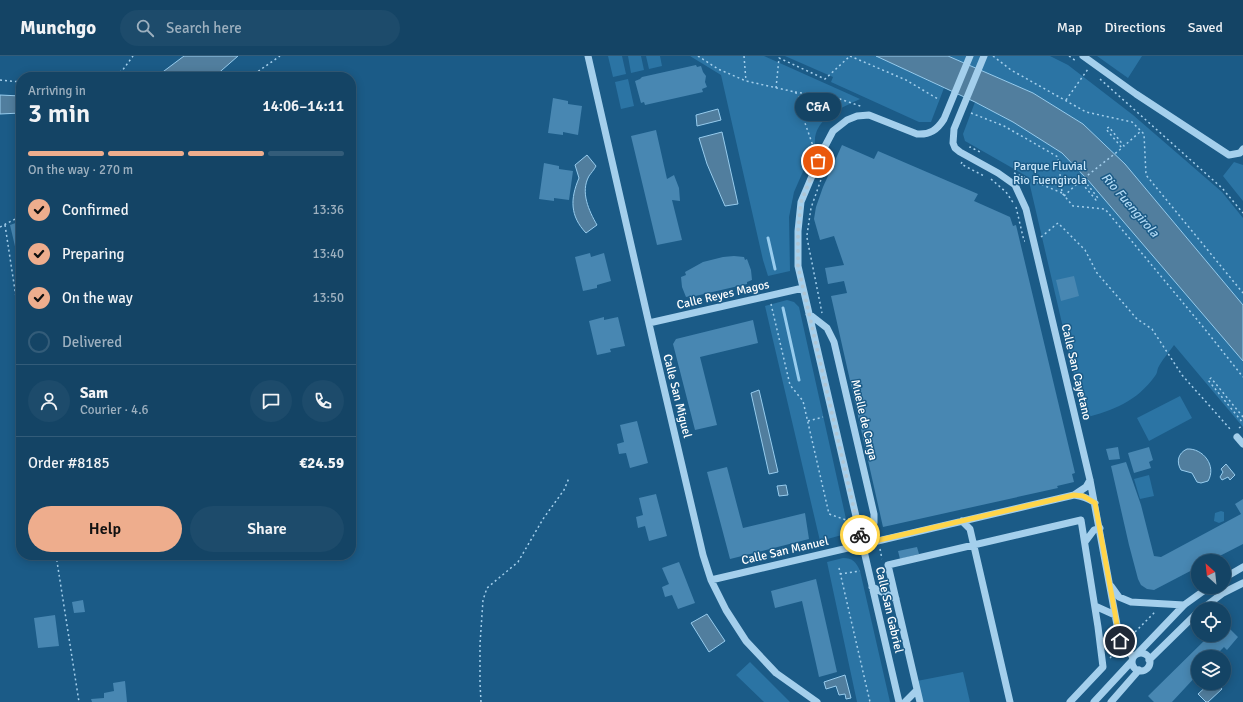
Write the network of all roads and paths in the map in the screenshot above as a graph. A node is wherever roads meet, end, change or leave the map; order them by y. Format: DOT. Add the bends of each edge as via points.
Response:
graph roads {
  1 [pos="133,56"];
  2 [pos="280,56"];
  3 [pos="588,56"];
  4 [pos="698,56"];
  5 [pos="744,56"];
  6 [pos="850,56"];
  7 [pos="970,56"];
  8 [pos="984,56"];
  9 [pos="993,56"];
  10 [pos="1069,56"];
  11 [pos="1083,56"];
  12 [pos="1082,65"];
  13 [pos="1088,69"];
  14 [pos="119,72"];
  15 [pos="257,72"];
  16 [pos="1100,79"];
  17 [pos="0,80"];
  18 [pos="746,81"];
  19 [pos="16,82"];
  20 [pos="776,88"];
  21 [pos="795,92"];
  22 [pos="938,100"];
  23 [pos="1066,100"];
  24 [pos="971,113"];
  25 [pos="869,115"];
  26 [pos="1141,131"];
  27 [pos="1243,149"];
  28 [pos="823,150"];
  29 [pos="967,152"];
  30 [pos="984,155"];
  31 [pos="1010,171"];
  32 [pos="1062,193"];
  33 [pos="1064,196"];
  34 [pos="1243,213"];
  35 [pos="16,219"];
  36 [pos="5,225"];
  37 [pos="0,227"];
  38 [pos="1033,239"];
  39 [pos="803,288"];
  40 [pos="1243,293"];
  41 [pos="16,297"];
  42 [pos="771,304"];
  43 [pos="809,314"];
  44 [pos="648,323"];
  45 [pos="1243,377"];
  46 [pos="823,416"];
  47 [pos="1243,417"];
  48 [pos="808,421"];
  49 [pos="1243,424"];
  50 [pos="1239,428"];
  51 [pos="1237,437"];
  52 [pos="1243,444"];
  53 [pos="568,478"];
  54 [pos="1090,480"];
  55 [pos="1074,495"];
  56 [pos="1095,503"];
  57 [pos="846,520"];
  58 [pos="962,521"];
  59 [pos="1100,528"];
  60 [pos="860,534"];
  61 [pos="1085,542"];
  62 [pos="862,544"];
  63 [pos="975,546"];
  64 [pos="57,560"];
  65 [pos="1243,567"];
  66 [pos="839,568"];
  67 [pos="860,571"];
  68 [pos="840,574"];
  69 [pos="1231,574"];
  70 [pos="711,580"];
  71 [pos="1243,583"];
  72 [pos="1111,586"];
  73 [pos="872,587"];
  74 [pos="1199,594"];
  75 [pos="896,599"];
  76 [pos="1212,602"];
  77 [pos="1162,604"];
  78 [pos="1184,605"];
  79 [pos="1095,606"];
  80 [pos="1115,616"];
  81 [pos="1191,619"];
  82 [pos="1122,645"];
  83 [pos="1134,657"];
  84 [pos="1110,658"];
  85 [pos="1149,660"];
  86 [pos="1139,670"];
  87 [pos="917,690"];
  88 [pos="79,702"];
  89 [pos="482,702"];
  90 [pos="817,702"];
  91 [pos="870,702"];
  92 [pos="899,702"];
  93 [pos="906,702"];
  94 [pos="920,702"];
  95 [pos="1010,702"];
  96 [pos="1070,702"];
  97 [pos="1094,702"];
  98 [pos="1111,702"];
  1 -- 14 [label="path"];
  2 -- 15 [label="path"];
  3 -- 44 [label="street, Calle San Miguel"];
  4 -- 18 [label="path" via="718,69"];
  5 -- 18 [label="path"];
  6 -- 20 [label="path" via="825,78 779,58"];
  6 -- 22 [label="path" via="906,80"];
  7 -- 25 [label="street" via="944,119 933,132 917,134"];
  8 -- 29 [label="street, Calle San Cayetano" via="952,136 955,148"];
  9 -- 23 [label="path" via="1012,70"];
  10 -- 12 [label="path"];
  11 -- 27 [label="street" via="1229,155 1240,154"];
  13 -- 23 [label="path"];
  16 -- 34 [label="path" via="1222,188"];
  17 -- 19 [label="path"];
  18 -- 20 [label="path"];
  20 -- 21 [label="path"];
  21 -- 25 [label="path" via="840,99 868,109"];
  21 -- 28 [label="path" via="806,105 805,123 813,146"];
  23 -- 26 [label="path" via="1086,112 1132,122"];
  24 -- 32 [label="path" via="1004,126 1058,157"];
  25 -- 28 [label="street, Calle San Gabriel" via="857,116 839,125"];
  26 -- 33 [label="path" via="1124,146 1109,127 1106,129 1122,148 1083,179 1098,198 1096,200 1080,182"];
  26 -- 40 [label="path" via="1144,134 1146,175"];
  28 -- 39 [label="street, Calle San Gabriel" via="801,202 799,215 797,249"];
  29 -- 30 [label="path" via="970,147"];
  29 -- 38 [label="street, Calle San Cayetano" via="1015,185 1026,209"];
  29 -- 38 [label="path" via="961,164 989,178 1006,192 1015,207 1024,241"];
  31 -- 32 [label="path"];
  32 -- 33 [label="path"];
  33 -- 45 [label="path" via="1073,206 1105,209"];
  35 -- 36 [label="path"];
  36 -- 37 [label="path"];
  36 -- 41 [label="path"];
  38 -- 51 [label="path" via="1042,237 1058,223 1085,250 1097,273 1137,320 1152,329 1182,375"];
  38 -- 54 [label="street, Calle San Cayetano"];
  39 -- 43 [label="street, Calle San Gabriel"];
  39 -- 44 [label="street, Calle Reyes Magos"];
  42 -- 48 [label="path" via="790,385 803,401"];
  43 -- 60 [label="street, Calle San Gabriel"];
  43 -- 60 [label="street, Muelle de Carga" via="827,328 834,342 874,514 874,523"];
  44 -- 70 [label="street, Calle San Miguel"];
  46 -- 48 [label="path"];
  47 -- 49 [label="path" via="1211,378 1208,380"];
  48 -- 57 [label="path" via="829,514"];
  49 -- 50 [label="path"];
  51 -- 52 [label="street"];
  53 -- 89 [label="path" via="564,490 543,519 518,562 487,588 483,600 480,644"];
  54 -- 55 [label="street, Calle San Manuel" via="1086,487"];
  54 -- 56 [label="street, Calle San Cayetano"];
  55 -- 56 [label="street" via="1083,496"];
  55 -- 58 [label="street, Calle San Manuel"];
  56 -- 59 [label="street, Calle San Cayetano"];
  58 -- 62 [label="street, Calle San Manuel"];
  58 -- 63 [label="street" via="970,529"];
  59 -- 61 [label="street" via="1094,530"];
  59 -- 72 [label="street, Calle San Cayetano"];
  60 -- 62 [label="street, Calle San Gabriel"];
  61 -- 63 [label="street" via="1081,520"];
  61 -- 79 [label="street"];
  62 -- 70 [label="street, Calle San Manuel"];
  62 -- 73 [label="street, Calle San Gabriel"];
  63 -- 75 [label="street" via="888,565"];
  63 -- 95 [label="street"];
  64 -- 88 [label="path"];
  65 -- 69 [label="street"];
  66 -- 68 [label="path"];
  67 -- 68 [label="path"];
  68 -- 91 [label="path"];
  70 -- 90 [label="street, Calle San Miguel" via="746,641 776,673"];
  71 -- 76 [label="street"];
  72 -- 77 [label="street" via="1119,596 1130,602"];
  72 -- 80 [label="street, Calle San Cayetano"];
  73 -- 75 [label="street"];
  73 -- 92 [label="street, Calle San Gabriel"];
  74 -- 78 [label="street"];
  75 -- 87 [label="street"];
  77 -- 78 [label="street"];
  77 -- 82 [label="path"];
  78 -- 83 [label="street"];
  79 -- 80 [label="street"];
  79 -- 96 [label="street" via="1103,666"];
  80 -- 82 [label="street, Calle San Cayetano"];
  81 -- 85 [label="street"];
  82 -- 83 [label="street, Calle San Cayetano"];
  82 -- 84 [label="path"];
  83 -- 85 [label="street" via="1145,654"];
  83 -- 86 [label="street" via="1135,668"];
  83 -- 97 [label="street"];
  85 -- 86 [label="street" via="1147,668"];
  86 -- 98 [label="street"];
  87 -- 93 [label="street"];
  87 -- 94 [label="street"];
}
